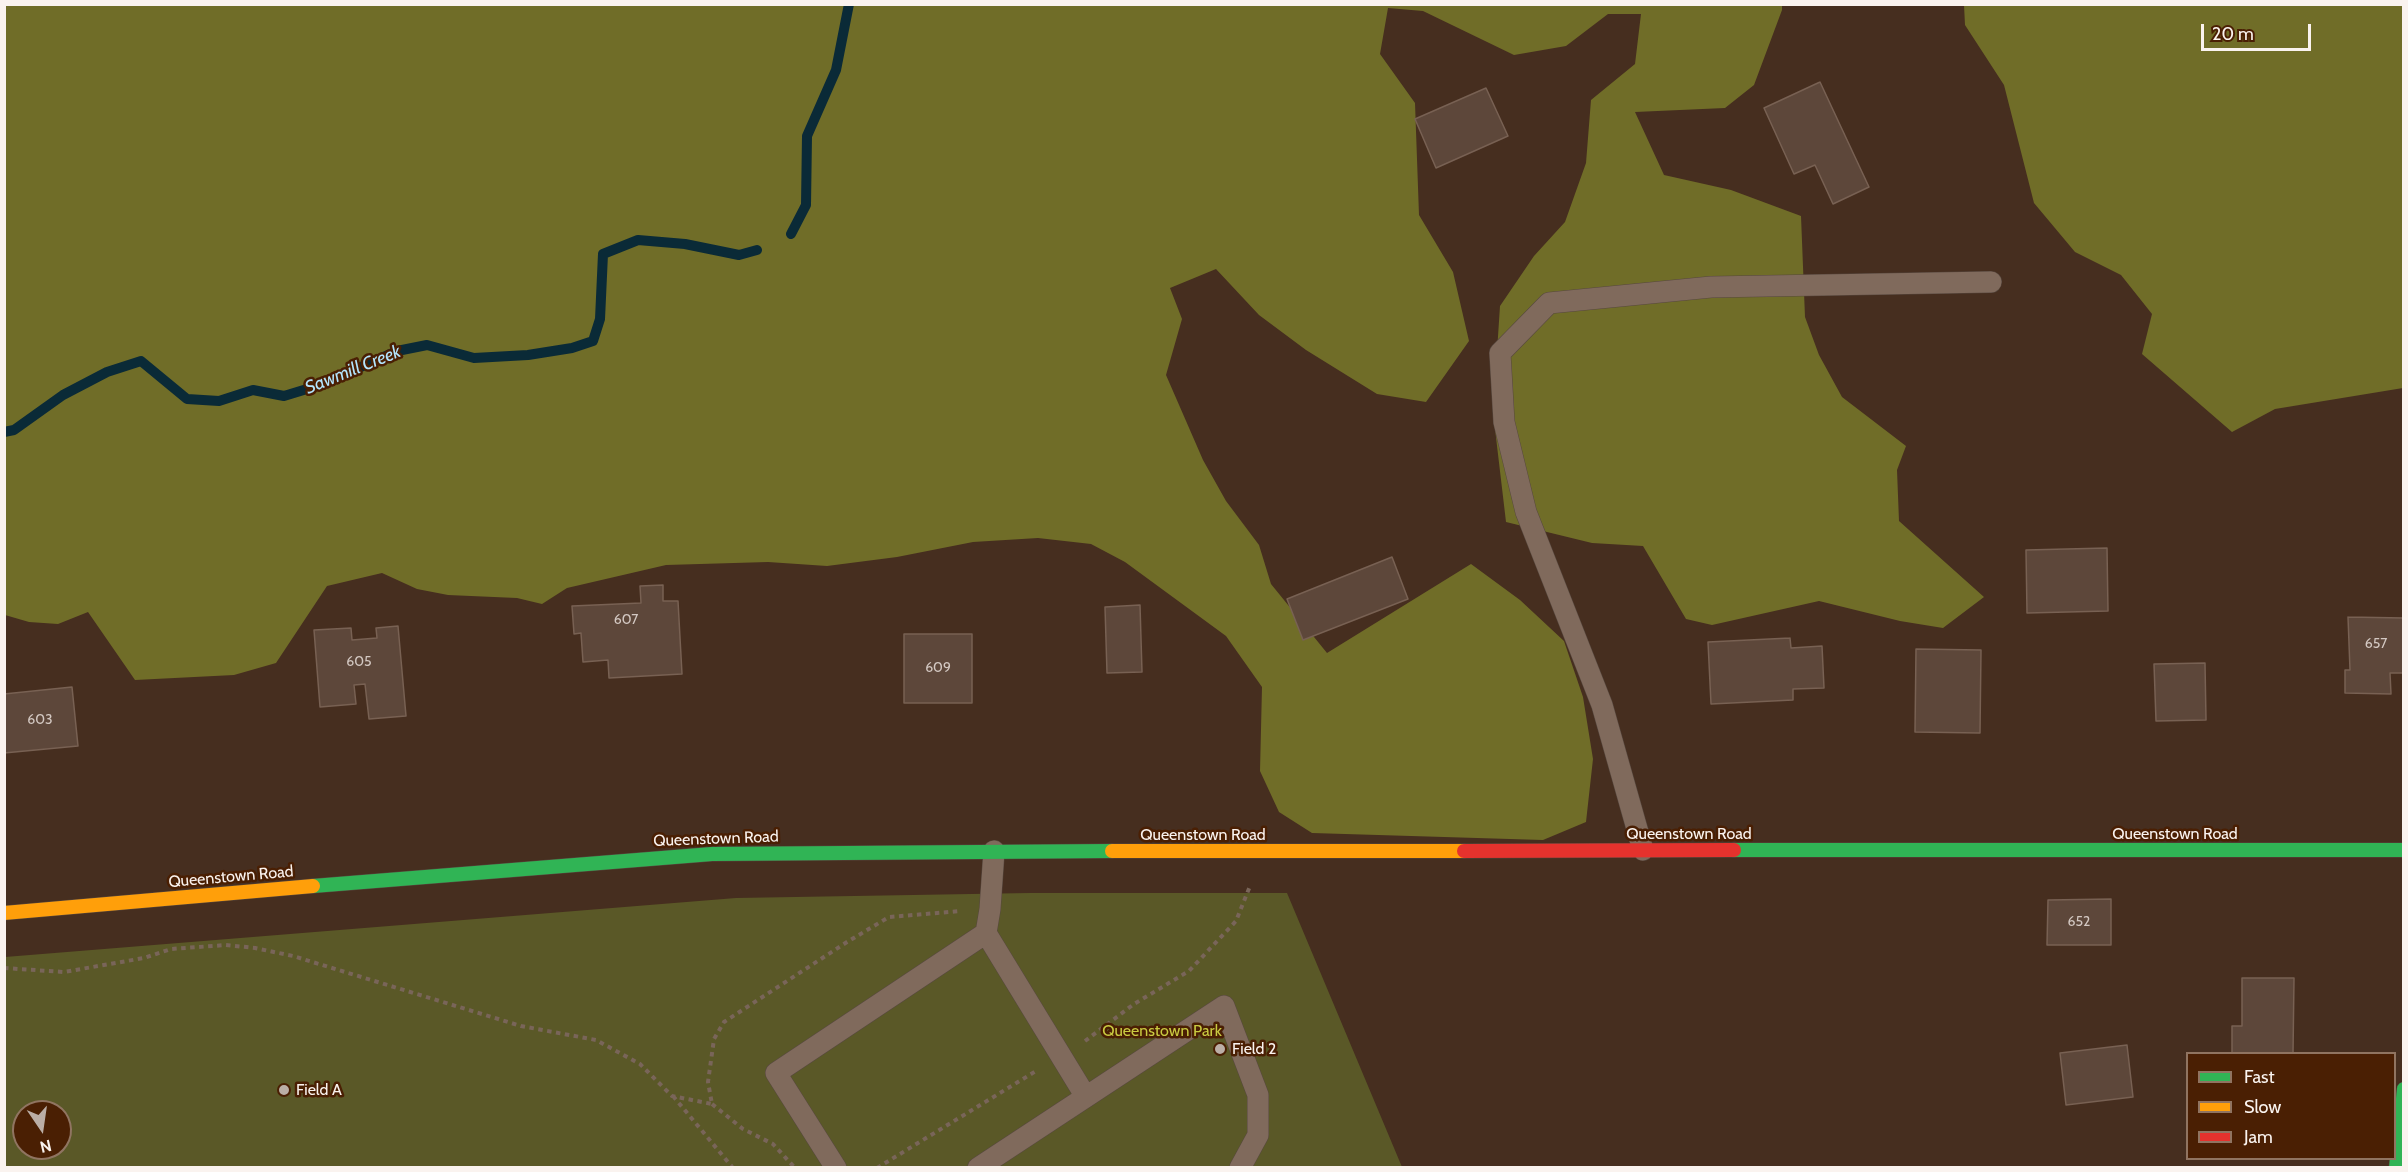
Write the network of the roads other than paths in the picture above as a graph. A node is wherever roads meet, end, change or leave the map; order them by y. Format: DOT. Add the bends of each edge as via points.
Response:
graph roads {
  1 [pos="1991,282"];
  2 [pos="1642,850"];
  3 [pos="2403,850"];
  4 [pos="994,851"];
  5 [pos="4,913"];
  6 [pos="986,933"];
  7 [pos="2403,1089"];
  8 [pos="1086,1097"];
  9 [pos="836,1167"];
  10 [pos="978,1167"];
  11 [pos="1240,1167"];
  12 [pos="2396,1167"];
  1 -- 2 [label="lane" via="1711,287 1549,303 1500,353 1504,422 1526,512 1602,705"];
  2 -- 3 [label="street, Queenstown Road"];
  2 -- 4 [label="street, Queenstown Road"];
  4 -- 5 [label="street, Queenstown Road" via="677,856"];
  4 -- 6 [label="lane"];
  6 -- 8 [label="lane"];
  6 -- 9 [label="lane" via="776,1074"];
  7 -- 12 [label="street"];
  8 -- 10 [label="lane"];
  8 -- 11 [label="lane" via="1224,1006 1258,1095 1258,1135"];
}
